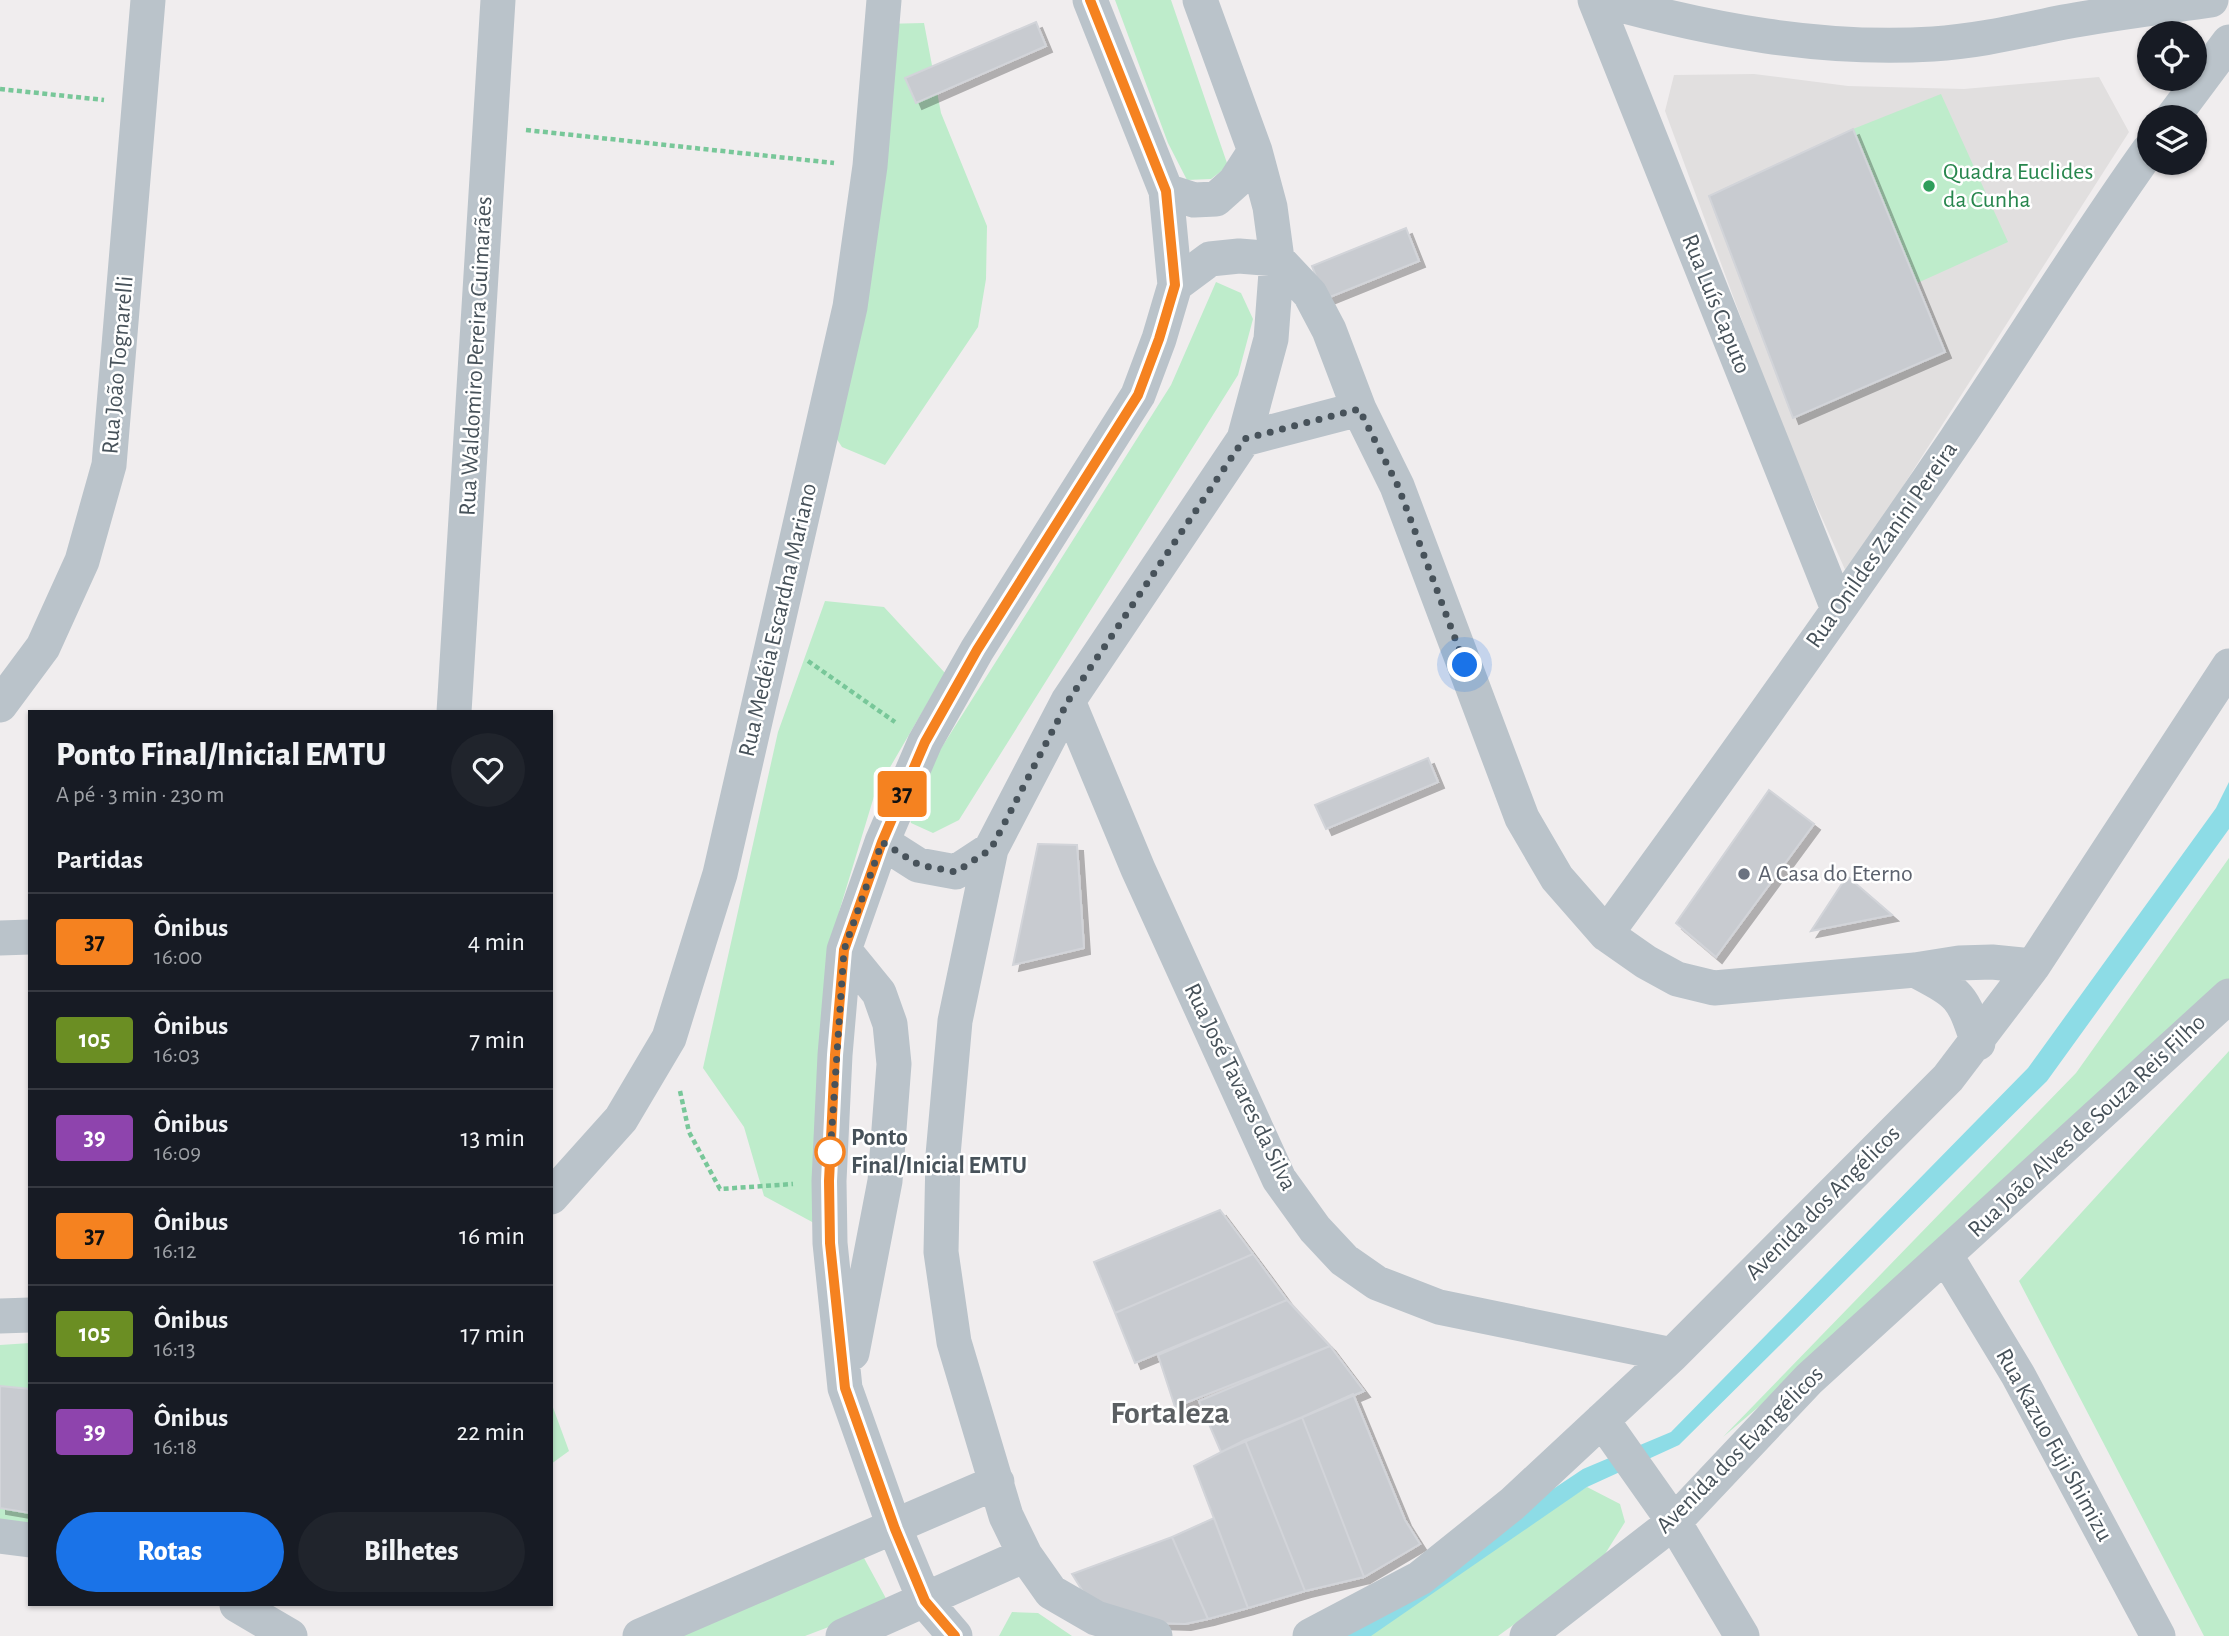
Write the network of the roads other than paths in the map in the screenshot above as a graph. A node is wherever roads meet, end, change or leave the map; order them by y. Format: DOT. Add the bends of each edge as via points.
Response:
graph roads {
  1 [pos="148,0"];
  2 [pos="498,0"];
  3 [pos="884,0"];
  4 [pos="1090,0"];
  5 [pos="1200,0"];
  6 [pos="1595,0"];
  7 [pos="1602,0"];
  8 [pos="2211,0"];
  9 [pos="2229,42"];
  10 [pos="2182,105"];
  11 [pos="1255,151"];
  12 [pos="2137,167"];
  13 [pos="1166,191"];
  14 [pos="1277,259"];
  15 [pos="1175,285"];
  16 [pos="1359,409"];
  17 [pos="1244,439"];
  18 [pos="1838,609"];
  19 [pos="2229,666"];
  20 [pos="1068,701"];
  21 [pos="0,705"];
  22 [pos="454,710"];
  23 [pos="882,842"];
  24 [pos="991,849"];
  25 [pos="1606,934"];
  26 [pos="28,937"];
  27 [pos="0,938"];
  28 [pos="844,950"];
  29 [pos="2033,966"];
  30 [pos="1915,971"];
  31 [pos="2229,996"];
  32 [pos="1978,1043"];
  33 [pos="553,1195"];
  34 [pos="1946,1256"];
  35 [pos="28,1315"];
  36 [pos="0,1316"];
  37 [pos="1672,1355"];
  38 [pos="845,1388"];
  39 [pos="1602,1420"];
  40 [pos="997,1482"];
  41 [pos="1674,1522"];
  42 [pos="895,1529"];
  43 [pos="0,1536"];
  44 [pos="28,1540"];
  45 [pos="1024,1555"];
  46 [pos="925,1601"];
  47 [pos="239,1606"];
  48 [pos="290,1636"];
  49 [pos="640,1636"];
  50 [pos="843,1636"];
  51 [pos="955,1636"];
  52 [pos="1154,1636"];
  53 [pos="1310,1636"];
  54 [pos="1527,1636"];
  55 [pos="1742,1636"];
  56 [pos="2158,1636"];
  1 -- 21 [label="street, Rua João Tognarelli" via="109,465 82,561 43,647"];
  2 -- 22 [label="street, Rua Waldomiro Pereira Guimarães"];
  3 -- 33 [label="street, Rua Medéia Escardna Mariano" via="870,166 850,307 720,874 669,1038 621,1119"];
  4 -- 13 [label="street"];
  5 -- 11 [label="street"];
  6 -- 18 [label="street, Rua Luís Caputo"];
  7 -- 8 [label="street" via="1762,37 1867,45 2003,37 2063,22"];
  9 -- 10 [label="street"];
  11 -- 13 [label="street" via="1235,182 1216,200 1194,200"];
  11 -- 14 [label="street" via="1270,207"];
  12 -- 18 [label="street, Rua Onildes Zanini Pereira"];
  13 -- 15 [label="street"];
  14 -- 15 [label="street" via="1239,256 1210,260"];
  14 -- 16 [label="street" via="1310,294"];
  14 -- 17 [label="street" via="1271,339"];
  15 -- 23 [label="street" via="1138,395 977,650 925,742"];
  16 -- 17 [label="street"];
  16 -- 25 [label="street" via="1398,486 1522,818 1557,878"];
  17 -- 20 [label="street"];
  18 -- 25 [label="street, Rua Onildes Zanini Pereira"];
  19 -- 29 [label="street, Avenida dos Angélicos"];
  20 -- 24 [label="street"];
  20 -- 37 [label="street, Rua José Tavares da Silva" via="1138,869 1279,1180 1323,1237 1377,1283 1439,1307"];
  23 -- 24 [label="street" via="919,865 956,872"];
  23 -- 28 [label="street"];
  24 -- 40 [label="street" via="955,1021 943,1155 941,1252 954,1342"];
  25 -- 30 [label="street" via="1677,979 1714,988"];
  26 -- 27 [label="street"];
  28 -- 38 [label="street" via="829,1181 830,1243"];
  28 -- 38 [label="street" via="879,993 890,1024 894,1064 885,1181"];
  29 -- 30 [label="street" via="1992,962"];
  29 -- 32 [label="street, Avenida dos Angélicos"];
  30 -- 32 [label="street" via="1965,1003"];
  31 -- 34 [label="street, Rua João Alves de Souza Reis Filho"];
  32 -- 37 [label="street, Avenida dos Angélicos" via="1948,1079"];
  34 -- 41 [label="street, Avenida dos Evangélicos" via="1810,1379"];
  34 -- 56 [label="street, Rua Kazuo Fuji Shimizu" via="2018,1375"];
  35 -- 36 [label="street"];
  37 -- 39 [label="street, Avenida dos Angélicos"];
  38 -- 42 [label="street"];
  39 -- 41 [label="street"];
  39 -- 53 [label="street, Avenida dos Angélicos" via="1512,1504 1420,1578"];
  40 -- 42 [label="street"];
  40 -- 45 [label="street"];
  41 -- 54 [label="street, Avenida dos Evangélicos"];
  41 -- 55 [label="street"];
  42 -- 46 [label="street"];
  42 -- 49 [label="street"];
  43 -- 44 [label="street"];
  45 -- 46 [label="street"];
  45 -- 52 [label="street" via="1051,1592 1096,1618"];
  46 -- 50 [label="street"];
  46 -- 51 [label="street"];
  47 -- 48 [label="street"];
}
